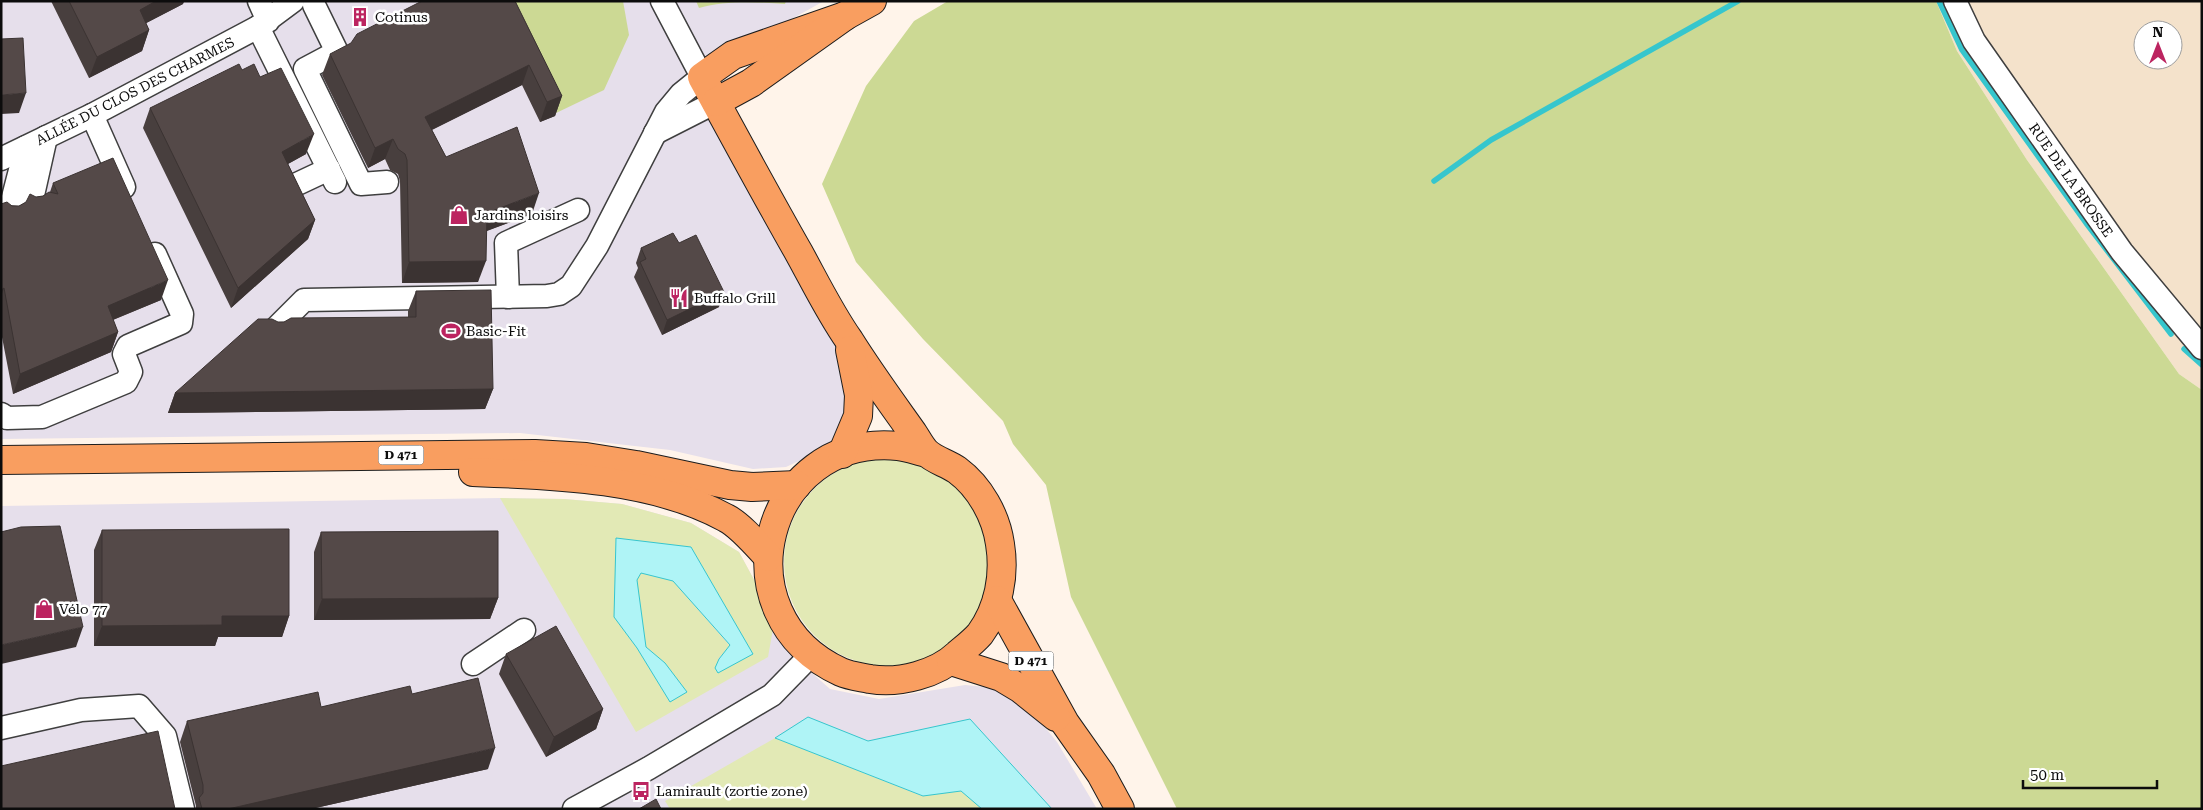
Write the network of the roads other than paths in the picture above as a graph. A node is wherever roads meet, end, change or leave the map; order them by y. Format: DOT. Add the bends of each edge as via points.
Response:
graph roads {
  1 [pos="662,1"];
  2 [pos="872,1"];
  3 [pos="1955,1"];
  4 [pos="309,2"];
  5 [pos="261,16"];
  6 [pos="845,16"];
  7 [pos="702,77"];
  8 [pos="751,83"];
  9 [pos="716,102"];
  10 [pos="92,115"];
  11 [pos="655,133"];
  12 [pos="36,142"];
  13 [pos="738,144"];
  14 [pos="1,159"];
  15 [pos="387,182"];
  16 [pos="295,185"];
  17 [pos="31,204"];
  18 [pos="133,205"];
  19 [pos="578,210"];
  20 [pos="9,213"];
  21 [pos="145,232"];
  22 [pos="508,297"];
  23 [pos="274,330"];
  24 [pos="847,338"];
  25 [pos="2202,348"];
  26 [pos="1,414"];
  27 [pos="927,453"];
  28 [pos="842,454"];
  29 [pos="1,460"];
  30 [pos="1,478"];
  31 [pos="797,485"];
  32 [pos="768,557"];
  33 [pos="998,600"];
  34 [pos="524,630"];
  35 [pos="811,655"];
  36 [pos="951,661"];
  37 [pos="473,664"];
  38 [pos="1065,724"];
  39 [pos="1,728"];
  40 [pos="183,809"];
  41 [pos="574,809"];
  42 [pos="1120,809"];
  1 -- 7 [label="street"];
  2 -- 6 [label="main road"];
  3 -- 25 [label="street, RUE DE LA BROSSE" via="1974,40 2122,252"];
  4 -- 5 [label="street, ALLÉE DU CLOS DES CHARMES"];
  4 -- 15 [label="street" via="338,52 305,68 361,184"];
  5 -- 10 [label="street, ALLÉE DU CLOS DES CHARMES"];
  5 -- 16 [label="street" via="332,176"];
  6 -- 7 [label="main road" via="734,54"];
  6 -- 8 [label="main road"];
  7 -- 9 [label="main road"];
  7 -- 11 [label="street" via="680,94"];
  8 -- 9 [label="main road"];
  8 -- 13 [label="main road"];
  9 -- 11 [label="street"];
  9 -- 13 [label="main road"];
  10 -- 12 [label="street, ALLÉE DU CLOS DES CHARMES"];
  10 -- 18 [label="street"];
  11 -- 22 [label="street" via="597,246 571,286 559,294"];
  12 -- 14 [label="street, ALLÉE DU CLOS DES CHARMES"];
  12 -- 17 [label="street"];
  12 -- 20 [label="street"];
  13 -- 24 [label="main road"];
  19 -- 22 [label="street" via="506,244"];
  21 -- 26 [label="street" via="182,314 181,323 128,346 124,354 131,372 126,382 42,417 7,418"];
  22 -- 23 [label="street" via="304,300"];
  24 -- 27 [label="main road"];
  24 -- 28 [label="main road" via="859,394 858,416"];
  27 -- 28 [label="main road" via="899,446 870,447"];
  27 -- 33 [label="main road" via="958,471 976,490 998,529 1003,564"];
  28 -- 31 [label="main road" via="818,467"];
  29 -- 31 [label="main road, D 471" via="535,454 586,457 752,488"];
  30 -- 32 [label="main road, D 471" via="450,472 535,474 634,487 693,504 727,518"];
  31 -- 32 [label="main road" via="776,518"];
  32 -- 35 [label="main road" via="768,579 783,621"];
  33 -- 36 [label="main road" via="980,634"];
  33 -- 38 [label="main road, D 471"];
  34 -- 37 [label="street"];
  35 -- 36 [label="main road" via="844,673 880,681 917,676"];
  35 -- 41 [label="street" via="772,696"];
  36 -- 38 [label="main road, D 471" via="1001,677"];
  38 -- 42 [label="main road, D 471" via="1101,774"];
  39 -- 40 [label="street" via="81,710 139,706 165,736"];
}
